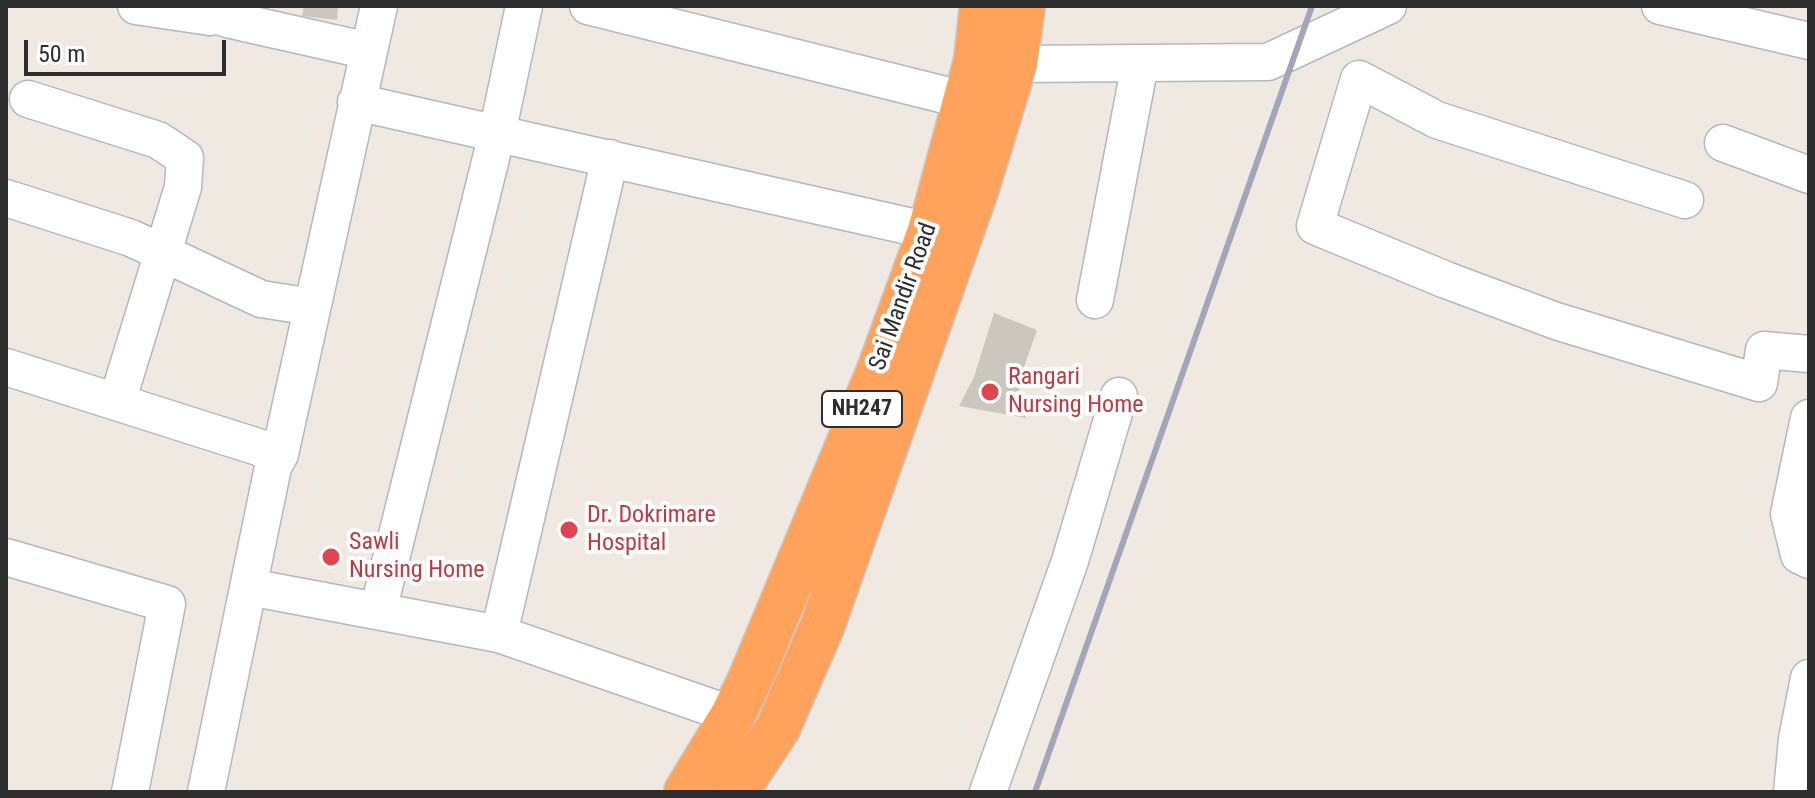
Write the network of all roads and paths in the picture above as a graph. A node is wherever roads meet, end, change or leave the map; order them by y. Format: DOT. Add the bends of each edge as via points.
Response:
graph roads {
  1 [pos="136,6"];
  2 [pos="187,6"];
  3 [pos="379,6"];
  4 [pos="524,6"];
  5 [pos="588,6"];
  6 [pos="982,6"];
  7 [pos="1023,6"];
  8 [pos="1660,6"];
  9 [pos="1382,9"];
  10 [pos="231,20"];
  11 [pos="1809,41"];
  12 [pos="369,51"];
  13 [pos="1015,64"];
  14 [pos="1140,64"];
  15 [pos="1359,79"];
  16 [pos="28,99"];
  17 [pos="965,100"];
  18 [pos="356,102"];
  19 [pos="497,134"];
  20 [pos="1723,143"];
  21 [pos="610,158"];
  22 [pos="1809,175"];
  23 [pos="6,198"];
  24 [pos="1685,200"];
  25 [pos="930,231"];
  26 [pos="161,254"];
  27 [pos="1095,300"];
  28 [pos="312,307"];
  29 [pos="1809,354"];
  30 [pos="6,367"];
  31 [pos="1119,396"];
  32 [pos="117,402"];
  33 [pos="1809,418"];
  34 [pos="280,454"];
  35 [pos="1809,560"];
  36 [pos="8,568"];
  37 [pos="249,587"];
  38 [pos="378,611"];
  39 [pos="499,634"];
  40 [pos="1809,678"];
  41 [pos="733,715"];
  42 [pos="130,792"];
  43 [pos="206,792"];
  44 [pos="686,792"];
  45 [pos="736,792"];
  46 [pos="988,792"];
  47 [pos="1792,792"];
  1 -- 10 [label="street"];
  2 -- 10 [label="street"];
  3 -- 12 [label="street"];
  4 -- 19 [label="street"];
  5 -- 17 [label="street"];
  6 -- 17 [label="highway, Sai Mandir Road / NH247"];
  7 -- 13 [label="highway, Sai Mandir Road / NH247"];
  8 -- 11 [label="street"];
  9 -- 14 [label="street" via="1268,62"];
  9 -- 15 [label="street"];
  10 -- 12 [label="street"];
  12 -- 18 [label="street"];
  13 -- 14 [label="street"];
  13 -- 45 [label="highway, Sai Mandir Road / NH247" via="976,191 822,627 778,728"];
  14 -- 27 [label="street"];
  15 -- 24 [label="street" via="1437,120"];
  15 -- 29 [label="street" via="1315,226 1556,321 1759,383 1764,350"];
  16 -- 26 [label="street" via="158,140 185,158 183,187"];
  17 -- 25 [label="highway, Sai Mandir Road / NH247"];
  18 -- 19 [label="street"];
  18 -- 28 [label="street"];
  19 -- 21 [label="street"];
  19 -- 38 [label="street"];
  20 -- 22 [label="street"];
  21 -- 25 [label="street"];
  21 -- 39 [label="street"];
  23 -- 26 [label="street" via="131,238"];
  25 -- 41 [label="highway, Sai Mandir Road / NH247" via="878,373"];
  26 -- 28 [label="street" via="261,299"];
  26 -- 32 [label="street"];
  28 -- 34 [label="street"];
  30 -- 32 [label="street"];
  31 -- 46 [label="street" via="1070,561"];
  32 -- 34 [label="street"];
  33 -- 35 [label="street" via="1789,514 1799,555"];
  34 -- 37 [label="street"];
  36 -- 42 [label="street" via="167,604"];
  37 -- 38 [label="street"];
  37 -- 43 [label="street"];
  38 -- 39 [label="street"];
  39 -- 41 [label="street"];
  40 -- 47 [label="street"];
  41 -- 44 [label="highway, Sai Mandir Road / NH247"];
}
